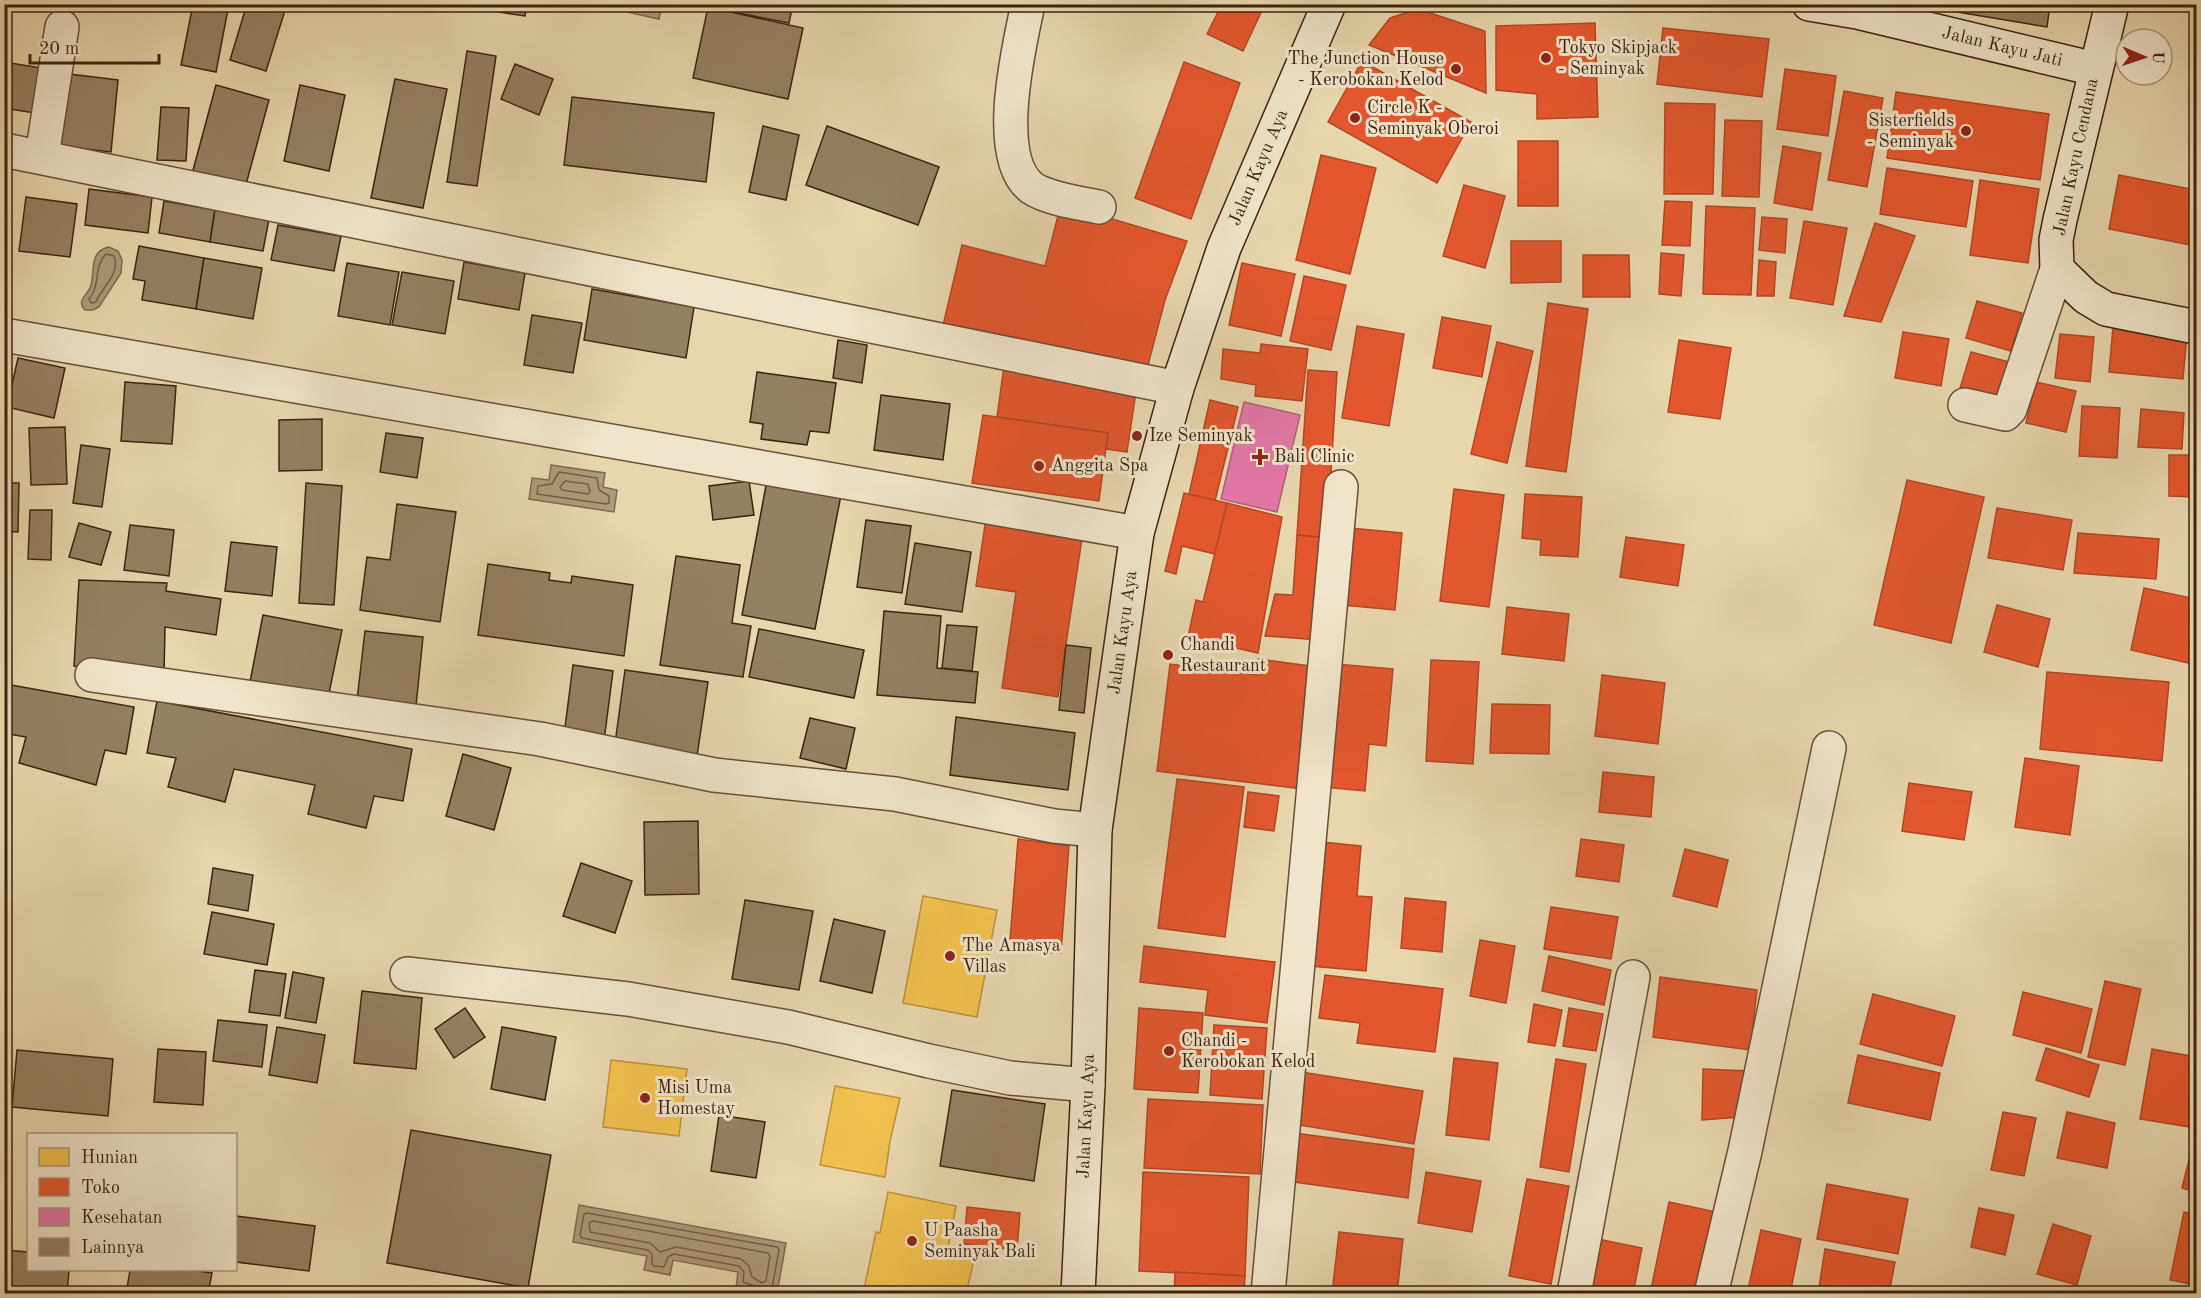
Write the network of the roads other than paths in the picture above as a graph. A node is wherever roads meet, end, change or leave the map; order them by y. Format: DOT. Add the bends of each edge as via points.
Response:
graph roads {
  1 [pos="1028,4"];
  2 [pos="1329,4"];
  3 [pos="1809,4"];
  4 [pos="2112,4"];
  5 [pos="62,27"];
  6 [pos="2095,69"];
  7 [pos="4,150"];
  8 [pos="42,156"];
  9 [pos="1099,207"];
  10 [pos="2057,269"];
  11 [pos="2196,327"];
  12 [pos="4,335"];
  13 [pos="1177,388"];
  14 [pos="1965,405"];
  15 [pos="1341,487"];
  16 [pos="1137,533"];
  17 [pos="92,675"];
  18 [pos="1829,748"];
  19 [pos="1095,830"];
  20 [pos="407,974"];
  21 [pos="1633,978"];
  22 [pos="1088,1085"];
  23 [pos="1078,1293"];
  24 [pos="1268,1293"];
  25 [pos="1574,1293"];
  26 [pos="1711,1293"];
  1 -- 9 [label="street" via="1012,99 1010,137 1017,168 1032,188 1056,198"];
  2 -- 13 [label="street, Jalan Kayu Aya" via="1224,248"];
  3 -- 6 [label="street, Jalan Kayu Jati"];
  4 -- 6 [label="street"];
  5 -- 8 [label="street"];
  6 -- 10 [label="street, Jalan Kayu Cendana" via="2056,240"];
  7 -- 8 [label="street"];
  8 -- 13 [label="street"];
  10 -- 11 [label="street" via="2086,297 2106,309"];
  10 -- 14 [label="street" via="2010,409 2005,414"];
  12 -- 16 [label="street"];
  13 -- 16 [label="street, Jalan Kayu Aya"];
  15 -- 24 [label="street"];
  16 -- 19 [label="street, Jalan Kayu Aya"];
  17 -- 19 [label="street" via="540,739 714,775 895,794 1054,826"];
  18 -- 26 [label="street" via="1745,1152"];
  19 -- 22 [label="street, Jalan Kayu Aya"];
  20 -- 22 [label="street" via="628,999 788,1027 1010,1078"];
  21 -- 25 [label="street"];
  22 -- 23 [label="street, Jalan Kayu Aya"];
}
